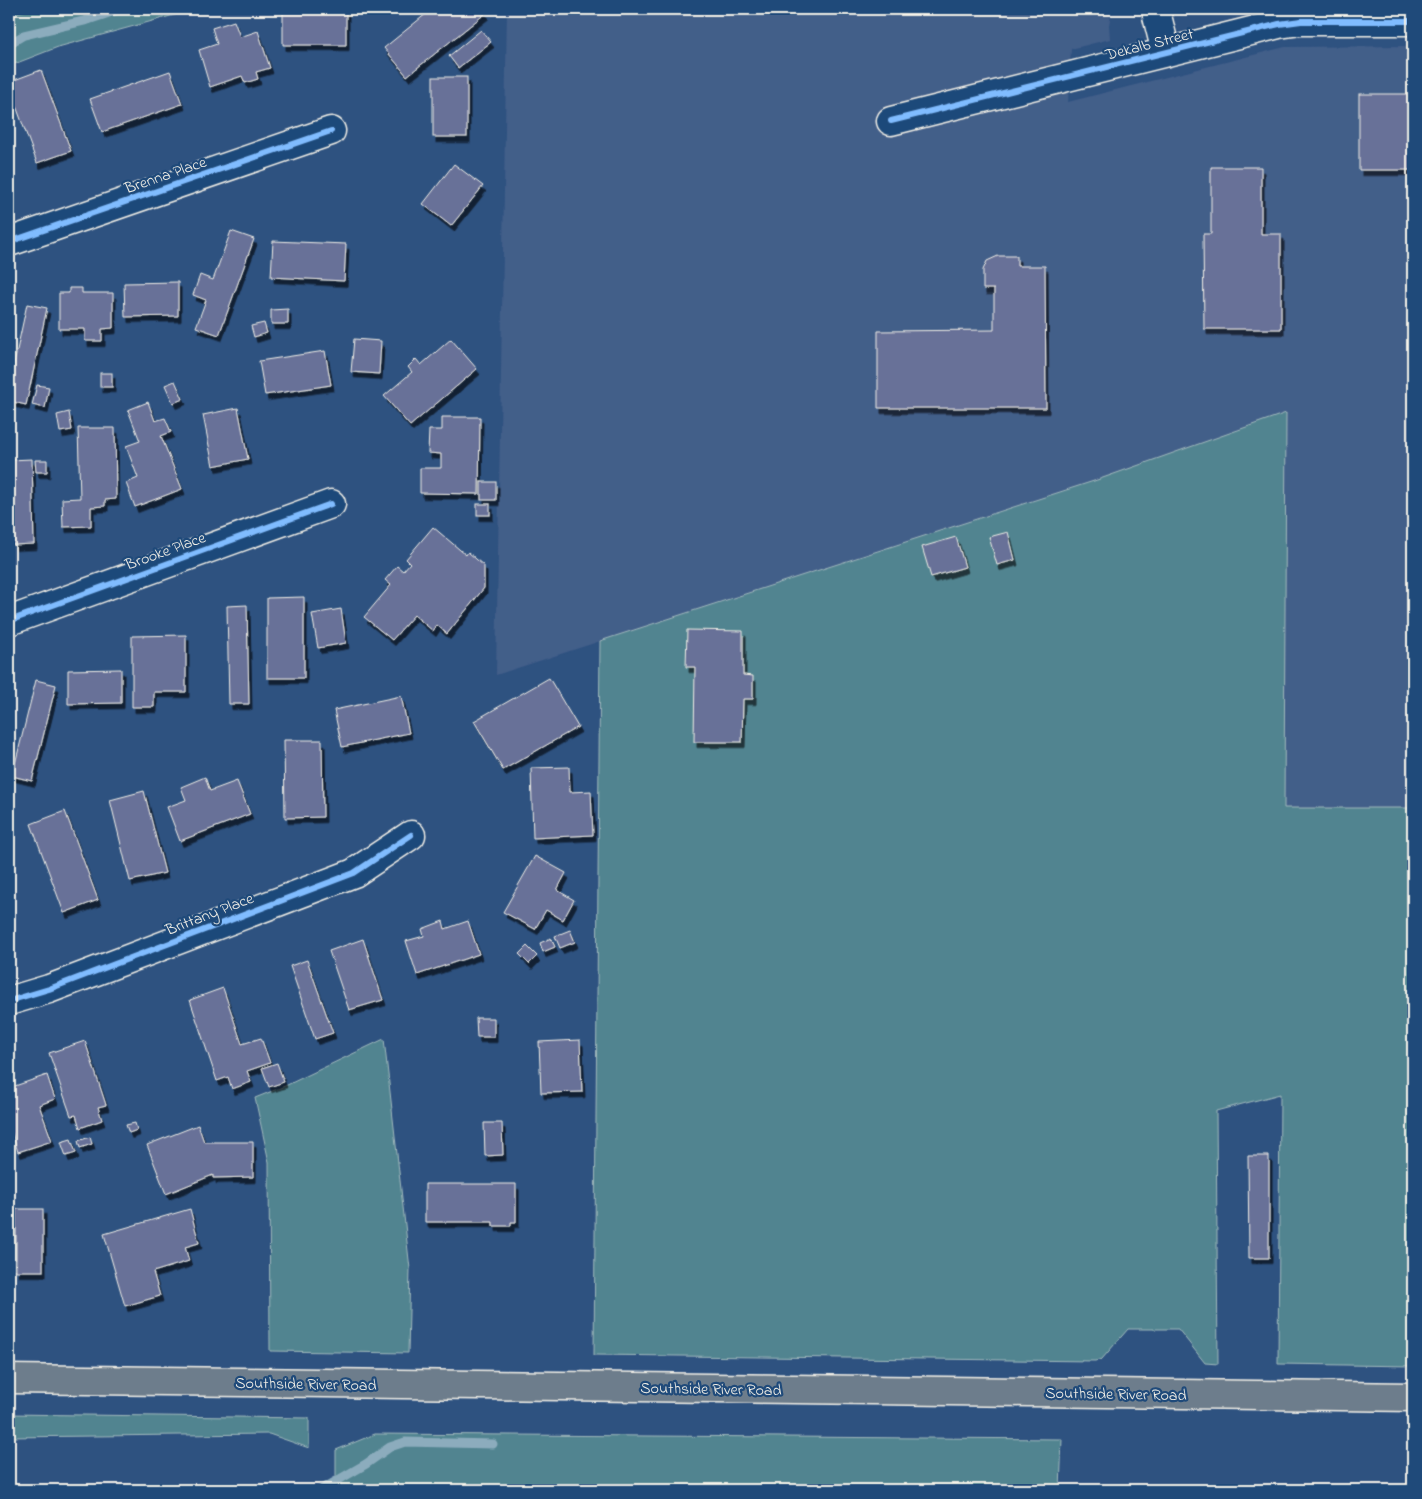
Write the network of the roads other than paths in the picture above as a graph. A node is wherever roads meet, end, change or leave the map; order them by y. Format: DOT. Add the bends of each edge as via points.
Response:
graph roads {
  1 [pos="1157,16"];
  2 [pos="1413,21"];
  3 [pos="1166,52"];
  4 [pos="891,121"];
  5 [pos="331,131"];
  6 [pos="9,242"];
  7 [pos="331,504"];
  8 [pos="9,621"];
  9 [pos="411,835"];
  10 [pos="9,1001"];
  11 [pos="9,1379"];
  12 [pos="1413,1397"];
  1 -- 3 [label="street"];
  2 -- 3 [label="street, Dekalb Street" via="1301,21"];
  3 -- 4 [label="street, Dekalb Street"];
  5 -- 6 [label="street, Brenna Place"];
  7 -- 8 [label="street, Brooke Place"];
  9 -- 10 [label="street, Brittany Place" via="354,873 49,989"];
  11 -- 12 [label="main road, Southside River Road"];
}
